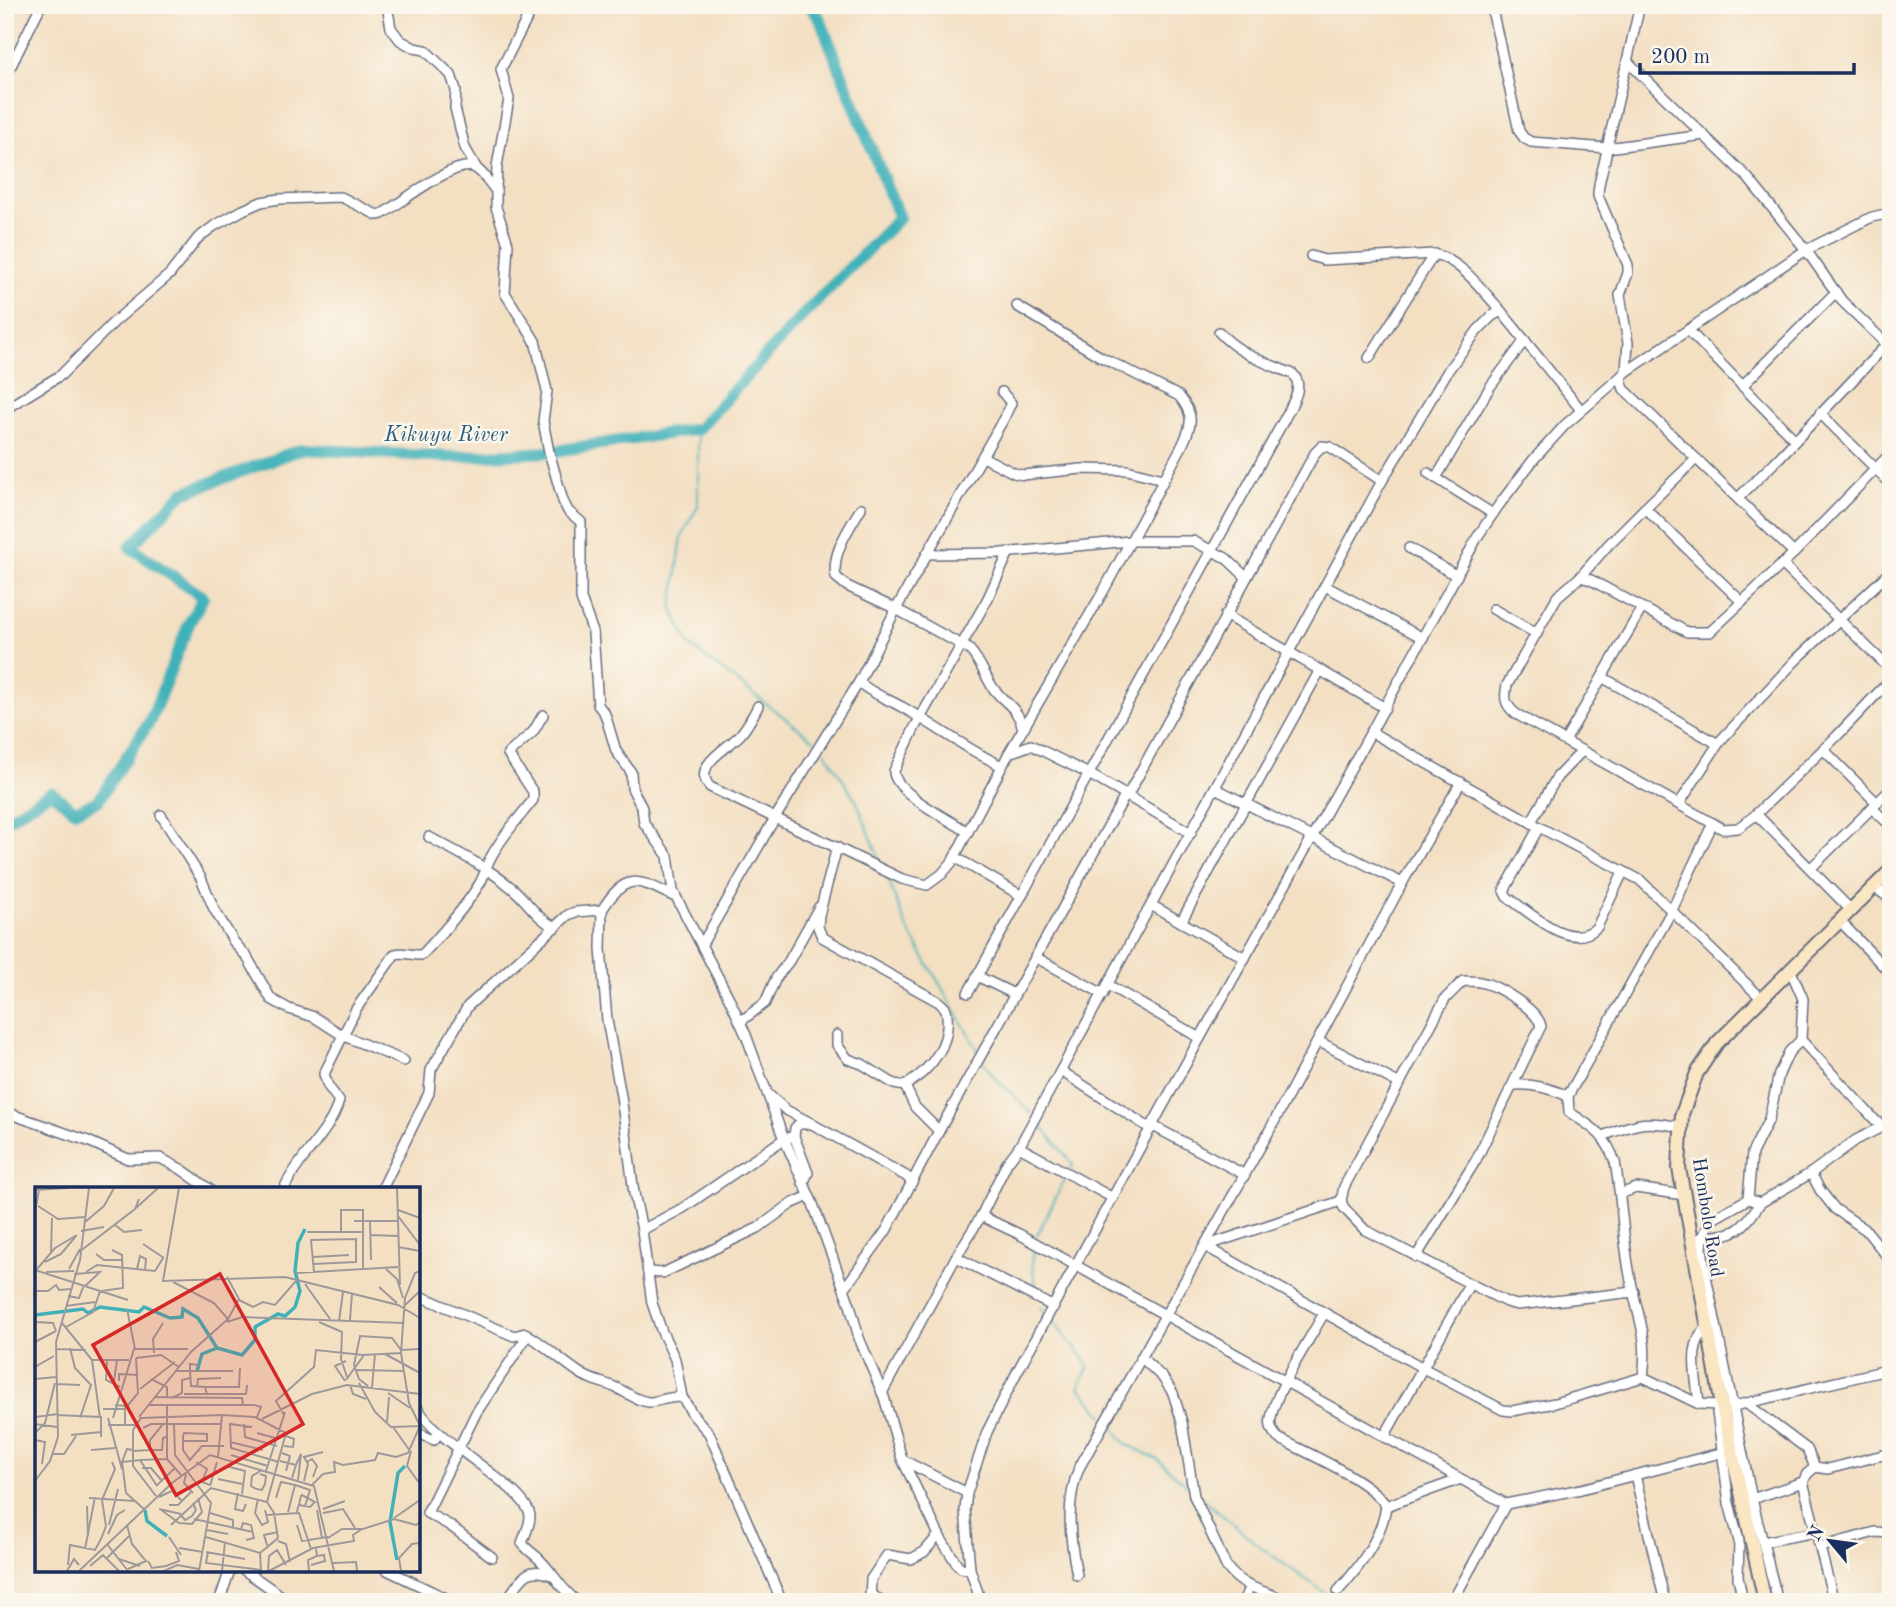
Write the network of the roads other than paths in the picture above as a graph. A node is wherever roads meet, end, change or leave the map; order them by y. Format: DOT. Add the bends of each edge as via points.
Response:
graph roads {
  1 [pos="41,5"];
  2 [pos="387,5"];
  3 [pos="534,5"];
  4 [pos="1491,5"];
  5 [pos="1640,5"];
  6 [pos="1627,61"];
  7 [pos="5,78"];
  8 [pos="1704,135"];
  9 [pos="1607,148"];
  10 [pos="477,169"];
  11 [pos="496,191"];
  12 [pos="1891,214"];
  13 [pos="1806,250"];
  14 [pos="1434,254"];
  15 [pos="1311,256"];
  16 [pos="1836,292"];
  17 [pos="1017,306"];
  18 [pos="1501,311"];
  19 [pos="1688,330"];
  20 [pos="1219,332"];
  21 [pos="1525,340"];
  22 [pos="1889,344"];
  23 [pos="1369,358"];
  24 [pos="1625,373"];
  25 [pos="1742,386"];
  26 [pos="1002,392"];
  27 [pos="5,409"];
  28 [pos="1581,410"];
  29 [pos="1820,413"];
  30 [pos="1795,440"];
  31 [pos="1891,453"];
  32 [pos="982,457"];
  33 [pos="1696,459"];
  34 [pos="1875,469"];
  35 [pos="1163,479"];
  36 [pos="1382,481"];
  37 [pos="1891,484"];
  38 [pos="1738,498"];
  39 [pos="862,508"];
  40 [pos="1646,508"];
  41 [pos="1493,514"];
  42 [pos="1130,541"];
  43 [pos="1409,548"];
  44 [pos="1213,550"];
  45 [pos="1009,552"];
  46 [pos="1794,553"];
  47 [pos="927,554"];
  48 [pos="1782,564"];
  49 [pos="1891,571"];
  50 [pos="1457,576"];
  51 [pos="1246,577"];
  52 [pos="1580,577"];
  53 [pos="1325,586"];
  54 [pos="1742,602"];
  55 [pos="1642,608"];
  56 [pos="896,609"];
  57 [pos="1493,609"];
  58 [pos="1225,615"];
  59 [pos="1840,620"];
  60 [pos="1537,634"];
  61 [pos="1423,638"];
  62 [pos="961,645"];
  63 [pos="1288,651"];
  64 [pos="1320,670"];
  65 [pos="1891,670"];
  66 [pos="1602,677"];
  67 [pos="1891,679"];
  68 [pos="859,682"];
  69 [pos="758,706"];
  70 [pos="1385,708"];
  71 [pos="543,715"];
  72 [pos="922,718"];
  73 [pos="1023,728"];
  74 [pos="1371,733"];
  75 [pos="1569,743"];
  76 [pos="1718,744"];
  77 [pos="1823,750"];
  78 [pos="1582,751"];
  79 [pos="1009,753"];
  80 [pos="1003,766"];
  81 [pos="1089,774"];
  82 [pos="1557,777"];
  83 [pos="1461,782"];
  84 [pos="1214,788"];
  85 [pos="1891,789"];
  86 [pos="1125,796"];
  87 [pos="1247,804"];
  88 [pos="1679,804"];
  89 [pos="1875,805"];
  90 [pos="1756,814"];
  91 [pos="161,815"];
  92 [pos="775,818"];
  93 [pos="1713,823"];
  94 [pos="1535,824"];
  95 [pos="1891,826"];
  96 [pos="968,832"];
  97 [pos="1191,833"];
  98 [pos="1312,836"];
  99 [pos="429,837"];
  100 [pos="837,847"];
  101 [pos="954,857"];
  102 [pos="1811,868"];
  103 [pos="486,870"];
  104 [pos="1891,870"];
  105 [pos="1623,872"];
  106 [pos="1402,883"];
  107 [pos="1874,887"];
  108 [pos="1022,896"];
  109 [pos="677,898"];
  110 [pos="1891,900"];
  111 [pos="822,901"];
  112 [pos="1151,905"];
  113 [pos="1850,909"];
  114 [pos="602,910"];
  115 [pos="1671,912"];
  116 [pos="1839,920"];
  117 [pos="1181,922"];
  118 [pos="556,927"];
  119 [pos="702,944"];
  120 [pos="1035,957"];
  121 [pos="1245,958"];
  122 [pos="1790,969"];
  123 [pos="1890,971"];
  124 [pos="977,976"];
  125 [pos="1105,990"];
  126 [pos="968,993"];
  127 [pos="1014,995"];
  128 [pos="1761,998"];
  129 [pos="740,1022"];
  130 [pos="342,1035"];
  131 [pos="837,1035"];
  132 [pos="1200,1038"];
  133 [pos="1801,1040"];
  134 [pos="1318,1041"];
  135 [pos="404,1061"];
  136 [pos="1061,1071"];
  137 [pos="1400,1084"];
  138 [pos="1513,1085"];
  139 [pos="905,1086"];
  140 [pos="767,1094"];
  141 [pos="1568,1096"];
  142 [pos="5,1112"];
  143 [pos="812,1124"];
  144 [pos="1680,1127"];
  145 [pos="1882,1127"];
  146 [pos="1152,1128"];
  147 [pos="939,1130"];
  148 [pos="1891,1133"];
  149 [pos="794,1136"];
  150 [pos="1602,1136"];
  151 [pos="784,1139"];
  152 [pos="1019,1147"];
  153 [pos="1811,1173"];
  154 [pos="1245,1175"];
  155 [pos="1618,1176"];
  156 [pos="912,1182"];
  157 [pos="803,1183"];
  158 [pos="206,1187"];
  159 [pos="285,1187"];
  160 [pos="383,1187"];
  161 [pos="1636,1188"];
  162 [pos="1620,1194"];
  163 [pos="1684,1195"];
  164 [pos="809,1196"];
  165 [pos="1114,1198"];
  166 [pos="1748,1199"];
  167 [pos="1341,1201"];
  168 [pos="1760,1203"];
  169 [pos="981,1216"];
  170 [pos="642,1230"];
  171 [pos="1697,1239"];
  172 [pos="1205,1247"];
  173 [pos="956,1257"];
  174 [pos="1416,1257"];
  175 [pos="1891,1261"];
  176 [pos="1076,1266"];
  177 [pos="648,1272"];
  178 [pos="1469,1285"];
  179 [pos="844,1289"];
  180 [pos="1634,1292"];
  181 [pos="420,1296"];
  182 [pos="1055,1307"];
  183 [pos="1324,1313"];
  184 [pos="1165,1317"];
  185 [pos="1708,1326"];
  186 [pos="528,1335"];
  187 [pos="1142,1359"];
  188 [pos="1423,1368"];
  189 [pos="1891,1369"];
  190 [pos="1643,1377"];
  191 [pos="1286,1381"];
  192 [pos="882,1393"];
  193 [pos="682,1396"];
  194 [pos="1699,1404"];
  195 [pos="1747,1404"];
  196 [pos="1728,1406"];
  197 [pos="420,1413"];
  198 [pos="439,1433"];
  199 [pos="420,1434"];
  200 [pos="1384,1437"];
  201 [pos="460,1449"];
  202 [pos="1726,1451"];
  203 [pos="1891,1453"];
  204 [pos="902,1460"];
  205 [pos="1815,1467"];
  206 [pos="1634,1475"];
  207 [pos="1461,1479"];
  208 [pos="1803,1482"];
  209 [pos="967,1493"];
  210 [pos="1747,1500"];
  211 [pos="1729,1503"];
  212 [pos="1506,1504"];
  213 [pos="1386,1506"];
  214 [pos="1816,1532"];
  215 [pos="1891,1533"];
  216 [pos="939,1535"];
  217 [pos="1763,1542"];
  218 [pos="1821,1547"];
  219 [pos="492,1557"];
  220 [pos="970,1569"];
  221 [pos="229,1572"];
  222 [pos="247,1572"];
  223 [pos="391,1572"];
  224 [pos="551,1575"];
  225 [pos="1077,1575"];
  226 [pos="1248,1588"];
  227 [pos="1338,1591"];
  228 [pos="870,1598"];
  229 [pos="219,1602"];
  230 [pos="290,1602"];
  231 [pos="454,1602"];
  232 [pos="505,1602"];
  233 [pos="578,1602"];
  234 [pos="782,1602"];
  235 [pos="884,1602"];
  236 [pos="981,1602"];
  237 [pos="1243,1602"];
  238 [pos="1289,1602"];
  239 [pos="1452,1602"];
  240 [pos="1665,1602"];
  241 [pos="1743,1602"];
  242 [pos="1765,1602"];
  243 [pos="1778,1602"];
  244 [pos="1834,1602"];
  1 -- 7 [label="street"];
  2 -- 10 [label="street" via="391,28 400,40 425,50 451,75 465,148"];
  3 -- 11 [label="street" via="501,69 509,99"];
  4 -- 9 [label="street" via="1524,138"];
  5 -- 6 [label="street"];
  6 -- 8 [label="street"];
  6 -- 9 [label="street"];
  8 -- 9 [label="street"];
  8 -- 13 [label="street" via="1748,178"];
  9 -- 24 [label="street" via="1598,196 1628,265 1620,295 1628,343"];
  10 -- 11 [label="street"];
  10 -- 27 [label="street" via="463,168 423,185 377,215 341,197 279,199 243,210 198,238 170,274 61,375"];
  11 -- 109 [label="street" via="496,207 508,244 505,293 535,341 546,384 543,421 549,452 563,500 580,523 581,599 593,632 598,705 616,751 631,772 644,823 668,856"];
  12 -- 13 [label="street" via="1872,217"];
  13 -- 16 [label="street"];
  13 -- 19 [label="street"];
  14 -- 15 [label="street" via="1324,260"];
  14 -- 18 [label="street" via="1468,275"];
  14 -- 23 [label="street"];
  16 -- 22 [label="street"];
  16 -- 25 [label="street"];
  17 -- 35 [label="street" via="1101,357 1178,396 1188,407 1189,431"];
  18 -- 21 [label="street"];
  18 -- 36 [label="street" via="1478,330 1449,369"];
  19 -- 24 [label="street"];
  19 -- 25 [label="street"];
  20 -- 44 [label="street" via="1242,352 1293,374 1299,388"];
  21 -- 28 [label="street"];
  21 -- 41 [label="street" via="1432,475"];
  22 -- 29 [label="street"];
  24 -- 28 [label="street"];
  24 -- 33 [label="street" via="1621,380 1624,389"];
  25 -- 30 [label="street"];
  26 -- 32 [label="street" via="1010,403"];
  28 -- 41 [label="street" via="1534,459"];
  29 -- 30 [label="street"];
  29 -- 34 [label="street"];
  30 -- 38 [label="street"];
  31 -- 34 [label="street"];
  32 -- 35 [label="street" via="1023,475 1127,470"];
  32 -- 47 [label="street"];
  33 -- 38 [label="street"];
  33 -- 40 [label="street"];
  34 -- 37 [label="street"];
  34 -- 46 [label="street"];
  35 -- 42 [label="street"];
  36 -- 51 [label="street" via="1322,446"];
  36 -- 53 [label="street"];
  38 -- 46 [label="street"];
  39 -- 56 [label="street" via="833,563 836,577"];
  40 -- 52 [label="street"];
  40 -- 54 [label="street"];
  41 -- 50 [label="street"];
  42 -- 44 [label="street" via="1193,541"];
  42 -- 45 [label="street"];
  42 -- 73 [label="street"];
  43 -- 50 [label="street"];
  44 -- 51 [label="street"];
  44 -- 81 [label="street"];
  45 -- 47 [label="street"];
  45 -- 62 [label="street"];
  46 -- 48 [label="street"];
  47 -- 56 [label="street"];
  48 -- 54 [label="street"];
  48 -- 59 [label="street"];
  49 -- 59 [label="street"];
  50 -- 61 [label="street"];
  51 -- 58 [label="street"];
  52 -- 55 [label="street"];
  52 -- 60 [label="street" via="1557,597"];
  53 -- 61 [label="street"];
  53 -- 63 [label="street"];
  54 -- 55 [label="street" via="1710,632 1695,634"];
  55 -- 66 [label="street"];
  56 -- 62 [label="street"];
  56 -- 68 [label="street"];
  57 -- 60 [label="street"];
  58 -- 63 [label="street"];
  58 -- 86 [label="street"];
  59 -- 65 [label="street"];
  59 -- 76 [label="street"];
  60 -- 75 [label="street" via="1507,685 1507,706"];
  61 -- 70 [label="street"];
  62 -- 72 [label="street"];
  62 -- 73 [label="street" via="977,658 997,693 1020,715"];
  63 -- 64 [label="street"];
  63 -- 84 [label="street"];
  64 -- 70 [label="street"];
  64 -- 87 [label="street"];
  66 -- 75 [label="street"];
  66 -- 76 [label="street"];
  67 -- 77 [label="street"];
  68 -- 72 [label="street"];
  68 -- 92 [label="street"];
  69 -- 92 [label="street" via="741,734 710,762 703,775 710,787"];
  70 -- 74 [label="street"];
  71 -- 103 [label="street" via="533,732 508,754 533,792 533,800 503,837"];
  72 -- 80 [label="street"];
  72 -- 96 [label="street" via="894,777 906,793"];
  73 -- 79 [label="street"];
  74 -- 83 [label="street"];
  74 -- 98 [label="street"];
  75 -- 78 [label="street"];
  75 -- 82 [label="street"];
  76 -- 88 [label="street"];
  77 -- 89 [label="street"];
  77 -- 90 [label="street"];
  78 -- 82 [label="street"];
  78 -- 88 [label="street"];
  79 -- 80 [label="street"];
  79 -- 81 [label="street" via="1031,745"];
  80 -- 96 [label="street"];
  81 -- 86 [label="street"];
  81 -- 108 [label="street"];
  82 -- 94 [label="street"];
  83 -- 94 [label="street"];
  83 -- 106 [label="street"];
  84 -- 87 [label="street"];
  84 -- 97 [label="street"];
  85 -- 89 [label="street"];
  86 -- 97 [label="street"];
  86 -- 120 [label="street"];
  87 -- 98 [label="street"];
  87 -- 117 [label="street"];
  88 -- 93 [label="street"];
  89 -- 95 [label="street"];
  89 -- 102 [label="street"];
  90 -- 93 [label="street" via="1738,828 1723,829"];
  90 -- 102 [label="street"];
  91 -- 130 [label="street" via="271,999"];
  92 -- 100 [label="street"];
  92 -- 119 [label="street"];
  93 -- 115 [label="street"];
  94 -- 105 [label="street"];
  94 -- 105 [label="street" via="1504,891 1556,930 1580,937 1592,932"];
  96 -- 101 [label="street"];
  97 -- 112 [label="street"];
  98 -- 106 [label="street"];
  98 -- 121 [label="street"];
  99 -- 103 [label="street"];
  100 -- 101 [label="street" via="902,879 927,885"];
  100 -- 111 [label="street"];
  101 -- 108 [label="street"];
  102 -- 113 [label="street"];
  103 -- 118 [label="street"];
  103 -- 130 [label="street" via="453,922 422,955 395,954"];
  104 -- 107 [label="street, Hombolo Road"];
  105 -- 115 [label="street" via="1643,882"];
  106 -- 134 [label="street"];
  107 -- 110 [label="street"];
  107 -- 113 [label="street, Hombolo Road"];
  108 -- 124 [label="street"];
  109 -- 114 [label="street" via="634,881 620,888"];
  109 -- 119 [label="street"];
  111 -- 129 [label="street" via="765,1003"];
  111 -- 139 [label="street" via="818,927 822,937 946,1009 948,1030 938,1054"];
  112 -- 117 [label="street"];
  112 -- 125 [label="street"];
  113 -- 116 [label="street, Hombolo Road"];
  114 -- 118 [label="street" via="575,912"];
  114 -- 170 [label="street" via="608,1031"];
  115 -- 128 [label="street"];
  115 -- 141 [label="street"];
  116 -- 122 [label="street, Hombolo Road"];
  116 -- 123 [label="street"];
  117 -- 121 [label="street"];
  118 -- 160 [label="street" via="468,1006 431,1070 429,1093"];
  119 -- 129 [label="street"];
  120 -- 125 [label="street"];
  120 -- 127 [label="street"];
  121 -- 132 [label="street"];
  122 -- 128 [label="street, Hombolo Road"];
  122 -- 133 [label="street" via="1803,999"];
  124 -- 126 [label="street"];
  124 -- 127 [label="street"];
  125 -- 132 [label="street"];
  125 -- 136 [label="street"];
  127 -- 147 [label="street"];
  128 -- 144 [label="street, Hombolo Road" via="1707,1056 1688,1095"];
  129 -- 140 [label="street"];
  130 -- 135 [label="street"];
  130 -- 159 [label="street" via="324,1074 339,1101 337,1109"];
  131 -- 139 [label="street" via="837,1045 848,1059"];
  132 -- 146 [label="street"];
  133 -- 145 [label="street"];
  133 -- 166 [label="street" via="1789,1052 1779,1074 1769,1119 1752,1153"];
  134 -- 137 [label="street"];
  134 -- 154 [label="street"];
  136 -- 146 [label="street"];
  136 -- 152 [label="street"];
  137 -- 138 [label="street" via="1450,992 1463,981 1499,989 1539,1018 1541,1026"];
  137 -- 167 [label="street" via="1344,1187"];
  138 -- 141 [label="street" via="1530,1084"];
  138 -- 174 [label="street" via="1476,1160"];
  139 -- 147 [label="street" via="915,1107"];
  140 -- 143 [label="street"];
  140 -- 151 [label="street"];
  141 -- 150 [label="street" via="1569,1112"];
  142 -- 158 [label="street" via="128,1159 160,1158"];
  143 -- 149 [label="street" via="799,1124"];
  143 -- 156 [label="street"];
  144 -- 150 [label="street" via="1640,1122"];
  144 -- 163 [label="street, Hombolo Road"];
  145 -- 148 [label="street"];
  145 -- 153 [label="street"];
  146 -- 154 [label="street"];
  146 -- 165 [label="street"];
  147 -- 156 [label="street"];
  149 -- 151 [label="street"];
  149 -- 157 [label="street" via="808,1172"];
  150 -- 155 [label="street"];
  151 -- 157 [label="street"];
  151 -- 170 [label="street" via="683,1208"];
  152 -- 165 [label="street"];
  152 -- 169 [label="street"];
  153 -- 168 [label="street"];
  153 -- 175 [label="street" via="1835,1209 1866,1230"];
  154 -- 172 [label="street"];
  155 -- 161 [label="street"];
  155 -- 162 [label="street"];
  156 -- 179 [label="street" via="886,1231"];
  157 -- 164 [label="street"];
  161 -- 162 [label="street"];
  161 -- 163 [label="street"];
  162 -- 180 [label="street"];
  163 -- 171 [label="street, Hombolo Road"];
  164 -- 177 [label="street" via="758,1227 663,1273"];
  164 -- 179 [label="street"];
  165 -- 176 [label="street"];
  166 -- 168 [label="street"];
  166 -- 171 [label="street" via="1711,1220"];
  167 -- 172 [label="street"];
  167 -- 174 [label="street" via="1364,1230"];
  168 -- 171 [label="street" via="1733,1234"];
  169 -- 173 [label="street"];
  169 -- 176 [label="street"];
  170 -- 177 [label="street"];
  171 -- 185 [label="street, Hombolo Road"];
  171 -- 196 [label="street"];
  172 -- 183 [label="street"];
  172 -- 184 [label="street"];
  173 -- 182 [label="street"];
  173 -- 192 [label="street"];
  174 -- 178 [label="street"];
  176 -- 182 [label="street"];
  176 -- 184 [label="street"];
  177 -- 193 [label="street" via="652,1303 675,1359"];
  178 -- 180 [label="street" via="1517,1305"];
  178 -- 188 [label="street"];
  179 -- 192 [label="street"];
  180 -- 190 [label="street" via="1644,1332"];
  181 -- 186 [label="street" via="513,1336"];
  182 -- 209 [label="street" via="987,1432"];
  183 -- 188 [label="street"];
  183 -- 191 [label="street"];
  184 -- 187 [label="street"];
  184 -- 191 [label="street"];
  185 -- 194 [label="street" via="1697,1338 1694,1352"];
  185 -- 196 [label="street, Hombolo Road"];
  186 -- 193 [label="street" via="581,1374 627,1395 650,1402"];
  186 -- 201 [label="street" via="476,1413"];
  187 -- 225 [label="street" via="1076,1476 1070,1525"];
  187 -- 226 [label="street" via="1173,1393 1194,1496 1226,1566"];
  188 -- 190 [label="street" via="1507,1411 1555,1403"];
  188 -- 200 [label="street"];
  189 -- 195 [label="street"];
  190 -- 194 [label="street"];
  191 -- 200 [label="street"];
  191 -- 213 [label="street" via="1270,1420 1271,1430 1374,1492"];
  192 -- 204 [label="street"];
  193 -- 234 [label="street" via="709,1433"];
  194 -- 196 [label="street"];
  195 -- 196 [label="street"];
  195 -- 205 [label="street" via="1807,1450"];
  196 -- 202 [label="street, Hombolo Road"];
  196 -- 210 [label="street"];
  197 -- 198 [label="street"];
  198 -- 199 [label="street" via="434,1440"];
  198 -- 201 [label="street"];
  200 -- 207 [label="street"];
  201 -- 219 [label="street" via="427,1513"];
  201 -- 224 [label="street" via="526,1505 530,1517 522,1543"];
  202 -- 206 [label="street"];
  202 -- 210 [label="street, Hombolo Road"];
  202 -- 211 [label="street"];
  203 -- 205 [label="street" via="1828,1469"];
  204 -- 209 [label="street"];
  204 -- 216 [label="street"];
  205 -- 208 [label="street"];
  206 -- 212 [label="street"];
  206 -- 240 [label="street"];
  207 -- 212 [label="street"];
  207 -- 213 [label="street"];
  208 -- 210 [label="street"];
  208 -- 214 [label="street"];
  209 -- 220 [label="street" via="965,1535"];
  210 -- 211 [label="street"];
  210 -- 217 [label="street"];
  210 -- 242 [label="street, Hombolo Road"];
  211 -- 241 [label="street" via="1738,1531"];
  212 -- 239 [label="street"];
  213 -- 227 [label="street" via="1378,1536"];
  214 -- 217 [label="street"];
  214 -- 218 [label="street"];
  215 -- 218 [label="street" via="1875,1532"];
  216 -- 220 [label="street" via="957,1564"];
  216 -- 228 [label="street" via="911,1559 887,1555 871,1579"];
  217 -- 243 [label="street"];
  218 -- 244 [label="street"];
  220 -- 236 [label="street"];
  221 -- 229 [label="street"];
  222 -- 230 [label="street"];
  223 -- 231 [label="street"];
  224 -- 232 [label="street" via="535,1571 526,1575"];
  224 -- 233 [label="street"];
  226 -- 237 [label="street"];
  226 -- 238 [label="street"];
  228 -- 235 [label="street"];
}
